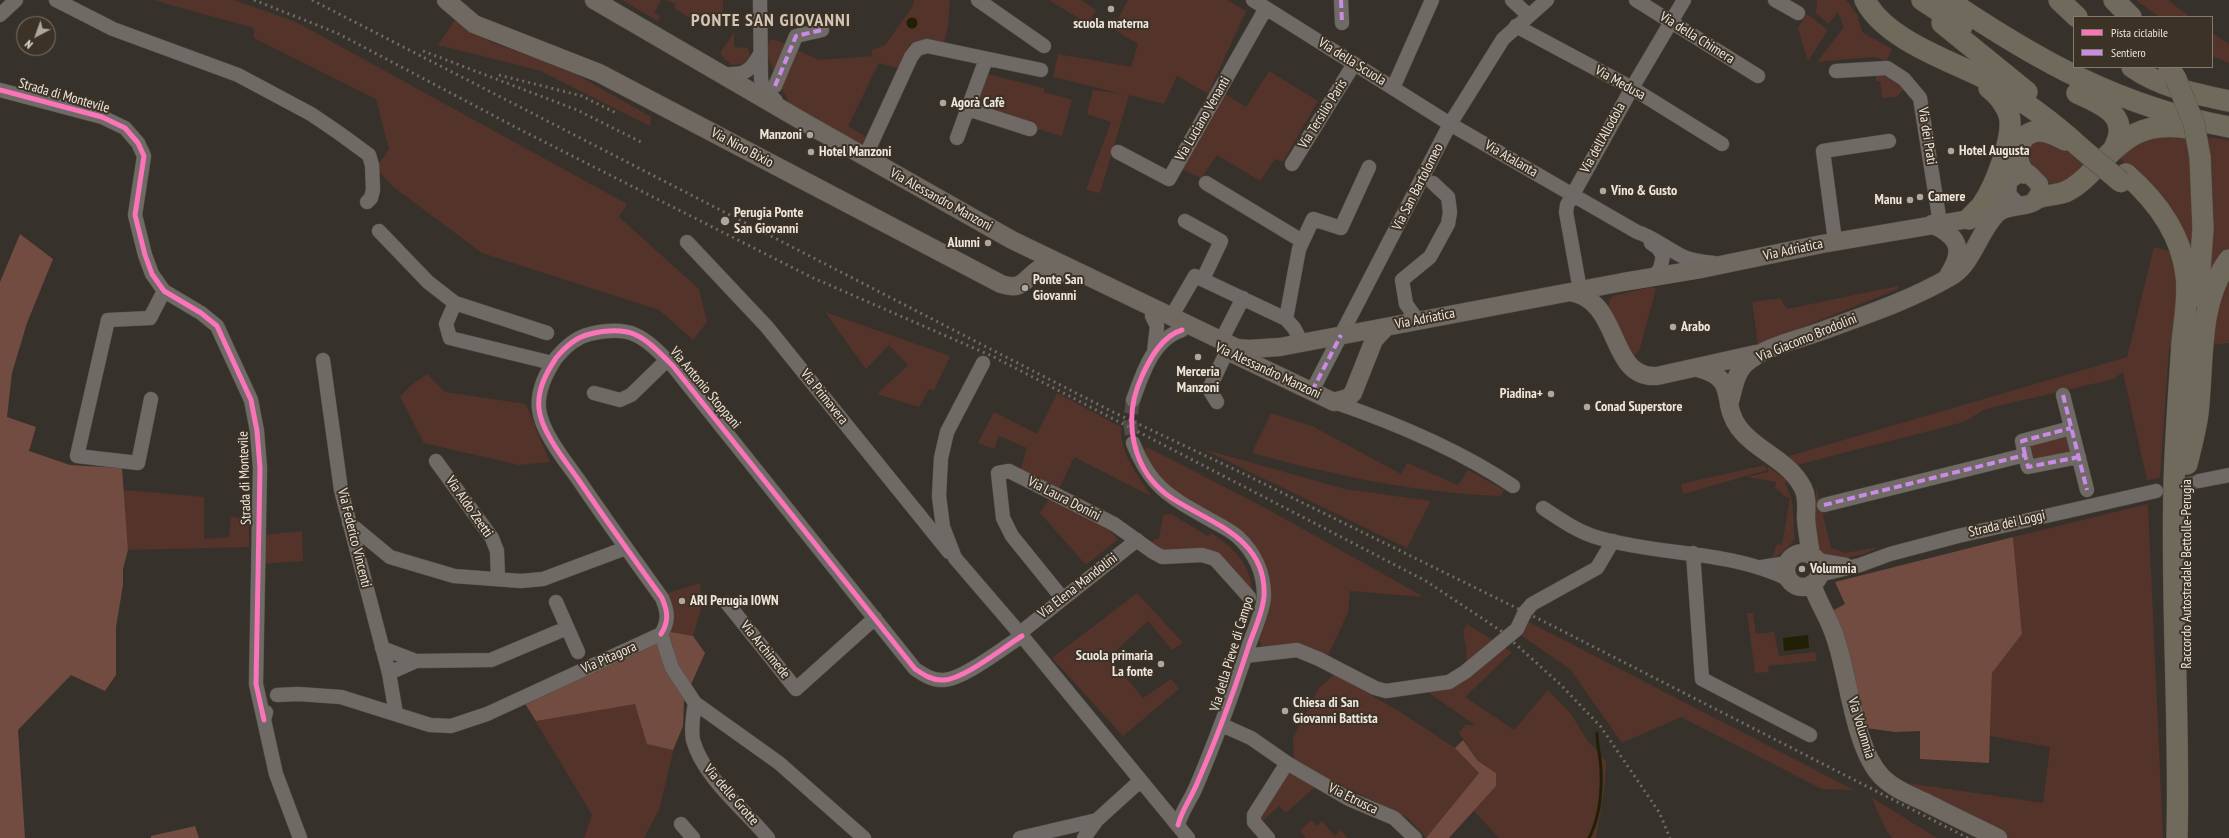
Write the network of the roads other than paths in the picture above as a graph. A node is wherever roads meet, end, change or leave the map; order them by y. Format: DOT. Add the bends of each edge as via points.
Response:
graph roads {
  1 [pos="16,0"];
  2 [pos="56,0"];
  3 [pos="446,0"];
  4 [pos="594,0"];
  5 [pos="760,0"];
  6 [pos="978,0"];
  7 [pos="1253,0"];
  8 [pos="1341,0"];
  9 [pos="1432,0"];
  10 [pos="1512,0"];
  11 [pos="1547,0"];
  12 [pos="1636,0"];
  13 [pos="1684,0"];
  14 [pos="1775,0"];
  15 [pos="1865,0"];
  16 [pos="1920,0"];
  17 [pos="1948,0"];
  18 [pos="1970,0"];
  19 [pos="2060,0"];
  20 [pos="2114,0"];
  21 [pos="1266,8"];
  22 [pos="1798,13"];
  23 [pos="0,15"];
  24 [pos="1528,15"];
  25 [pos="2076,16"];
  26 [pos="2130,16"];
  27 [pos="1342,23"];
  28 [pos="1671,23"];
  29 [pos="1516,26"];
  30 [pos="822,30"];
  31 [pos="1044,46"];
  32 [pos="760,54"];
  33 [pos="986,59"];
  34 [pos="2073,61"];
  35 [pos="1354,64"];
  36 [pos="1959,67"];
  37 [pos="2086,68"];
  38 [pos="2134,68"];
  39 [pos="1041,70"];
  40 [pos="1836,71"];
  41 [pos="2172,73"];
  42 [pos="720,74"];
  43 [pos="1758,76"];
  44 [pos="775,86"];
  45 [pos="1392,88"];
  46 [pos="1632,88"];
  47 [pos="0,90"];
  48 [pos="2229,101"];
  49 [pos="968,109"];
  50 [pos="2229,115"];
  51 [pos="802,121"];
  52 [pos="1450,124"];
  53 [pos="2229,127"];
  54 [pos="1030,129"];
  55 [pos="2229,134"];
  56 [pos="957,138"];
  57 [pos="1889,141"];
  58 [pos="1722,144"];
  59 [pos="2086,145"];
  60 [pos="2112,150"];
  61 [pos="1118,152"];
  62 [pos="865,157"];
  63 [pos="1292,164"];
  64 [pos="1369,167"];
  65 [pos="1206,183"];
  66 [pos="1432,183"];
  67 [pos="2034,185"];
  68 [pos="2006,191"];
  69 [pos="1572,194"];
  70 [pos="367,202"];
  71 [pos="2017,205"];
  72 [pos="1969,219"];
  73 [pos="1185,221"];
  74 [pos="1936,224"];
  75 [pos="379,231"];
  76 [pos="1637,232"];
  77 [pos="1012,240"];
  78 [pos="1302,241"];
  79 [pos="1835,241"];
  80 [pos="687,242"];
  81 [pos="2229,260"];
  82 [pos="1735,262"];
  83 [pos="1036,264"];
  84 [pos="1063,265"];
  85 [pos="1199,277"];
  86 [pos="1653,277"];
  87 [pos="1943,280"];
  88 [pos="1623,282"];
  89 [pos="164,291"];
  90 [pos="1575,291"];
  91 [pos="1243,298"];
  92 [pos="455,303"];
  93 [pos="2196,313"];
  94 [pos="1152,316"];
  95 [pos="1604,316"];
  96 [pos="1286,319"];
  97 [pos="1418,321"];
  98 [pos="1177,324"];
  99 [pos="1386,327"];
  100 [pos="547,333"];
  101 [pos="1341,335"];
  102 [pos="1302,343"];
  103 [pos="1224,346"];
  104 [pos="1280,347"];
  105 [pos="1762,352"];
  106 [pos="1153,354"];
  107 [pos="323,360"];
  108 [pos="667,360"];
  109 [pos="1366,361"];
  110 [pos="983,363"];
  111 [pos="552,364"];
  112 [pos="1698,368"];
  113 [pos="1274,374"];
  114 [pos="1312,391"];
  115 [pos="594,393"];
  116 [pos="2063,395"];
  117 [pos="151,399"];
  118 [pos="1133,400"];
  119 [pos="1355,401"];
  120 [pos="1218,402"];
  121 [pos="1729,405"];
  122 [pos="2071,428"];
  123 [pos="1133,443"];
  124 [pos="2025,455"];
  125 [pos="2079,457"];
  126 [pos="436,461"];
  127 [pos="2229,475"];
  128 [pos="2199,482"];
  129 [pos="1512,486"];
  130 [pos="2087,490"];
  131 [pos="2156,491"];
  132 [pos="1824,505"];
  133 [pos="1543,508"];
  134 [pos="349,523"];
  135 [pos="1137,540"];
  136 [pos="1613,541"];
  137 [pos="626,548"];
  138 [pos="1693,553"];
  139 [pos="359,556"];
  140 [pos="390,557"];
  141 [pos="955,558"];
  142 [pos="1803,569"];
  143 [pos="498,578"];
  144 [pos="1249,597"];
  145 [pos="1063,599"];
  146 [pos="556,602"];
  147 [pos="727,603"];
  148 [pos="2181,607"];
  149 [pos="875,618"];
  150 [pos="567,628"];
  151 [pos="661,634"];
  152 [pos="1021,634"];
  153 [pos="382,648"];
  154 [pos="578,652"];
  155 [pos="1245,656"];
  156 [pos="416,661"];
  157 [pos="389,673"];
  158 [pos="256,684"];
  159 [pos="277,695"];
  160 [pos="695,703"];
  161 [pos="396,714"];
  162 [pos="264,720"];
  163 [pos="1222,725"];
  164 [pos="1810,735"];
  165 [pos="1287,764"];
  166 [pos="1140,781"];
  167 [pos="1192,795"];
  168 [pos="1155,798"];
  169 [pos="1096,820"];
  170 [pos="681,824"];
  171 [pos="1178,825"];
  172 [pos="300,838"];
  173 [pos="693,838"];
  174 [pos="768,838"];
  175 [pos="864,838"];
  176 [pos="1020,838"];
  177 [pos="1084,838"];
  178 [pos="1188,838"];
  179 [pos="1268,838"];
  180 [pos="1415,838"];
  181 [pos="1998,838"];
  182 [pos="2177,838"];
  183 [pos="2189,838"];
  1 -- 23 [label="street"];
  2 -- 70 [label="street" via="113,29 238,75 311,114 369,155 373,190"];
  3 -- 83 [label="main road, Via Nino Bixio" via="474,24 599,73 1001,284 1015,288 1019,286"];
  4 -- 42 [label="main road, Via Alessandro Manzoni"];
  5 -- 32 [label="street"];
  6 -- 31 [label="street"];
  7 -- 21 [label="street, Via della Scuola"];
  8 -- 27 [label="street"];
  9 -- 45 [label="street"];
  10 -- 24 [label="street"];
  11 -- 24 [label="street, Via San Bartolomeo"];
  12 -- 28 [label="street, Via della Chimera"];
  13 -- 28 [label="street, Via dell'Allodola"];
  14 -- 22 [label="street"];
  15 -- 36 [label="highway" via="1868,7 1900,35"];
  16 -- 59 [label="highway" via="1936,17"];
  16 -- 60 [label="highway" via="2032,69 2109,110 2120,124 2117,142"];
  17 -- 53 [label="highway" via="2035,55 2080,79 2133,102 2193,121"];
  18 -- 34 [label="highway"];
  19 -- 25 [label="highway"];
  20 -- 26 [label="highway"];
  21 -- 35 [label="street, Via della Scuola"];
  21 -- 61 [label="street, Via Luciano Venanti" via="1169,179"];
  24 -- 29 [label="street, Via San Bartolomeo"];
  28 -- 43 [label="street, Via della Chimera"];
  28 -- 46 [label="street, Via dell'Allodola"];
  29 -- 46 [label="street, Via Medusa"];
  29 -- 52 [label="street, Via San Bartolomeo" via="1500,43"];
  30 -- 44 [label="street" via="793,41"];
  32 -- 42 [label="street" via="754,64 742,74"];
  32 -- 51 [label="street" via="762,86"];
  33 -- 39 [label="street"];
  33 -- 49 [label="street"];
  33 -- 62 [label="street" via="927,46 917,49 911,56"];
  35 -- 45 [label="street, Via della Scuola"];
  35 -- 63 [label="street, Via Tersilio Paris"];
  36 -- 59 [label="highway" via="1986,80"];
  36 -- 72 [label="highway" via="1992,90 2002,102 2009,116 2010,131 2006,152 1986,198"];
  37 -- 50 [label="highway" via="2158,97 2193,108"];
  38 -- 48 [label="highway" via="2162,84"];
  40 -- 74 [label="street, Via dei Prati" via="1887,68 1904,79 1917,94 1922,105"];
  41 -- 93 [label="highway, bridge" via="2192,118 2200,157 2203,230"];
  42 -- 51 [label="main road, Via Alessandro Manzoni"];
  45 -- 52 [label="street, Via della Scuola"];
  46 -- 58 [label="street, Via Medusa"];
  46 -- 69 [label="street, Via dell'Allodola"];
  47 -- 89 [label="street, Strada di Montevile" via="102,117 125,128 138,143 144,156 135,215 150,268"];
  49 -- 54 [label="street"];
  49 -- 56 [label="street"];
  51 -- 62 [label="main road, Via Alessandro Manzoni"];
  52 -- 69 [label="street, Via Atalanta"];
  52 -- 101 [label="street, Via San Bartolomeo"];
  55 -- 60 [label="highway" via="2167,125 2155,126 2135,134"];
  57 -- 79 [label="street" via="1823,151"];
  59 -- 67 [label="highway" via="2055,134 2034,132 2019,145 2016,152 2017,161"];
  59 -- 93 [label="highway, bridge" via="2124,178 2169,240 2179,275"];
  60 -- 67 [label="highway" via="2076,186 2064,192"];
  62 -- 77 [label="main road, Via Alessandro Manzoni"];
  64 -- 78 [label="street" via="1341,228 1313,219"];
  65 -- 78 [label="street"];
  66 -- 97 [label="street" via="1448,197 1450,212 1448,224 1430,256 1402,280 1406,304"];
  67 -- 68 [label="main road, Via Adriatica" via="2011,178"];
  67 -- 71 [label="main road, Via Giacomo Brodolini" via="2031,204"];
  68 -- 71 [label="main road" via="2010,200"];
  68 -- 72 [label="main road, Via Adriatica" via="1986,212"];
  69 -- 76 [label="street, Via Atalanta"];
  69 -- 90 [label="street" via="1566,212"];
  71 -- 87 [label="main road, Via Giacomo Brodolini" via="2008,206 1996,215 1970,257 1957,272"];
  72 -- 74 [label="main road, Via Adriatica"];
  73 -- 85 [label="street" via="1221,241"];
  74 -- 79 [label="main road, Via Adriatica"];
  74 -- 87 [label="main road" via="1946,230 1958,246 1956,263"];
  75 -- 92 [label="street" via="428,282"];
  76 -- 82 [label="street, Via Atalanta" via="1694,261"];
  76 -- 86 [label="street, Via Atalanta" via="1662,252 1662,262"];
  77 -- 83 [label="main road"];
  77 -- 84 [label="main road, Via Alessandro Manzoni"];
  78 -- 96 [label="street"];
  79 -- 82 [label="main road, Via Adriatica"];
  80 -- 141 [label="street, Via Primavera" via="767,327"];
  81 -- 93 [label="highway" via="2214,289"];
  82 -- 86 [label="main road, Via Adriatica"];
  83 -- 84 [label="main road"];
  83 -- 94 [label="main road, Via Alessandro Manzoni" via="1064,274"];
  84 -- 98 [label="main road, Via Alessandro Manzoni"];
  85 -- 91 [label="street"];
  85 -- 98 [label="street"];
  86 -- 88 [label="main road, Via Adriatica"];
  87 -- 105 [label="main road, Via Giacomo Brodolini" via="1843,323"];
  88 -- 90 [label="main road, Via Adriatica"];
  88 -- 95 [label="main road" via="1610,289 1604,297"];
  89 -- 117 [label="street" via="150,318 108,320 77,456 138,463"];
  89 -- 158 [label="street, Strada di Montevile" via="201,313 217,326 251,400 260,468"];
  90 -- 95 [label="main road" via="1587,297"];
  90 -- 97 [label="main road, Via Adriatica"];
  91 -- 96 [label="street"];
  91 -- 103 [label="street, Via Alessandro Manzoni"];
  92 -- 100 [label="street"];
  92 -- 111 [label="street" via="446,324 450,338"];
  93 -- 148 [label="highway, Raccordo Autostradale Bettolle-Perugia" via="2181,456 2184,514"];
  94 -- 98 [label="main road, Via Alessandro Manzoni"];
  94 -- 106 [label="street" via="1156,322 1157,332"];
  95 -- 112 [label="main road" via="1627,362 1636,371 1652,376"];
  96 -- 102 [label="street"];
  97 -- 99 [label="main road, Via Adriatica"];
  98 -- 103 [label="main road, Via Alessandro Manzoni"];
  98 -- 106 [label="street" via="1170,336"];
  99 -- 101 [label="main road, Via Adriatica"];
  99 -- 109 [label="main road" via="1374,340"];
  101 -- 102 [label="main road, Via Adriatica"];
  101 -- 109 [label="main road" via="1356,340 1364,351"];
  101 -- 114 [label="street, Via San Bartolomeo"];
  102 -- 104 [label="main road, Via Adriatica"];
  103 -- 104 [label="main road, Via Alessandro Manzoni" via="1249,349"];
  103 -- 113 [label="main road, Via Alessandro Manzoni"];
  103 -- 120 [label="street" via="1209,389"];
  104 -- 113 [label="main road" via="1270,358"];
  105 -- 112 [label="main road"];
  105 -- 121 [label="main road, Via Giacomo Brodolini" via="1738,374"];
  106 -- 118 [label="street"];
  107 -- 134 [label="street, Via Federico Vincenti" via="334,451"];
  108 -- 111 [label="street, Via Antonio Stoppani" via="638,335 620,330 586,334 572,342"];
  108 -- 115 [label="street" via="631,395 620,400"];
  108 -- 149 [label="street, Via Antonio Stoppani"];
  109 -- 119 [label="main road"];
  110 -- 141 [label="street" via="947,432 941,458 939,496 943,526"];
  111 -- 137 [label="street, Via Antonio Stoppani" via="539,396 542,423 566,463"];
  112 -- 121 [label="main road" via="1713,372 1723,380"];
  113 -- 114 [label="main road, Via Alessandro Manzoni"];
  114 -- 119 [label="main road, Via Alessandro Manzoni" via="1334,402 1348,398"];
  116 -- 122 [label="street"];
  119 -- 129 [label="street" via="1469,458"];
  121 -- 142 [label="main road" via="1732,417 1744,434 1778,459 1795,475 1804,490 1807,503"];
  122 -- 124 [label="street" via="2022,441"];
  122 -- 125 [label="street"];
  123 -- 155 [label="street, Via della Pieve di Campo" via="1142,465 1156,484 1172,498 1237,536 1251,552 1262,573 1264,597"];
  124 -- 125 [label="street" via="2028,467"];
  124 -- 132 [label="street"];
  125 -- 130 [label="street"];
  126 -- 143 [label="street, Via Aldo Zeetti" via="492,538 497,551"];
  127 -- 128 [label="street"];
  131 -- 142 [label="street, Strada dei Loggi" via="1958,536 1890,554 1860,565"];
  133 -- 136 [label="street" via="1577,530"];
  134 -- 139 [label="street, Via Federico Vincenti"];
  134 -- 140 [label="street"];
  135 -- 144 [label="street, Via Laura Donini" via="1162,556 1202,555 1215,559"];
  135 -- 145 [label="street, Via Elena Mandolini"];
  135 -- 145 [label="street, Via Laura Donini" via="1114,524 1009,471 998,473 1003,518 1012,536"];
  136 -- 138 [label="street"];
  136 -- 155 [label="street" via="1597,568 1532,604 1525,612 1517,630 1449,682 1386,691 1297,650"];
  137 -- 143 [label="street" via="543,578 522,581"];
  137 -- 151 [label="street, Via Antonio Stoppani" via="662,598 667,610 667,620"];
  138 -- 142 [label="street" via="1761,567"];
  138 -- 164 [label="street" via="1702,679"];
  139 -- 140 [label="street" via="365,554"];
  139 -- 153 [label="street, Via Federico Vincenti"];
  140 -- 143 [label="street" via="454,576"];
  141 -- 152 [label="street"];
  142 -- 181 [label="main road, Via Volumnia" via="1828,620 1840,653 1866,753 1882,777"];
  145 -- 152 [label="street, Via Elena Mandolini"];
  146 -- 150 [label="street"];
  147 -- 149 [label="street, Via Archimede" via="796,689"];
  148 -- 182 [label="highway"];
  148 -- 183 [label="highway, Raccordo Autostradale Bettolle-Perugia"];
  149 -- 152 [label="street, Via Antonio Stoppani" via="915,670 929,678 944,680 959,677"];
  150 -- 154 [label="street"];
  150 -- 156 [label="street" via="491,660"];
  151 -- 160 [label="street" via="672,668"];
  151 -- 161 [label="street, Via Pitagora" via="468,721 451,726 430,726"];
  152 -- 166 [label="street"];
  153 -- 156 [label="street"];
  153 -- 157 [label="street, Via Federico Vincenti"];
  155 -- 163 [label="street, Via della Pieve di Campo"];
  156 -- 157 [label="street"];
  157 -- 161 [label="street, Via Federico Vincenti"];
  158 -- 159 [label="street"];
  158 -- 162 [label="street, Strada di Montevile"];
  159 -- 161 [label="street, Via Pitagora" via="341,697"];
  159 -- 162 [label="street" via="268,706"];
  160 -- 174 [label="street, Via delle Grotte" via="692,719 693,740 703,764 716,782 750,815"];
  160 -- 175 [label="street" via="779,763"];
  162 -- 172 [label="street, Strada di Montevile" via="276,774"];
  163 -- 165 [label="street, Via Etrusca" via="1251,738"];
  163 -- 167 [label="street, Via della Pieve di Campo"];
  165 -- 179 [label="street" via="1254,815 1254,822"];
  165 -- 180 [label="street, Via Etrusca" via="1349,799 1394,818"];
  166 -- 168 [label="street"];
  166 -- 169 [label="street"];
  167 -- 168 [label="street" via="1182,802 1174,803"];
  167 -- 171 [label="street, Via della Pieve di Campo" via="1181,812"];
  168 -- 171 [label="street"];
  169 -- 176 [label="street"];
  169 -- 177 [label="street"];
  170 -- 173 [label="street"];
  171 -- 178 [label="street"];
}
